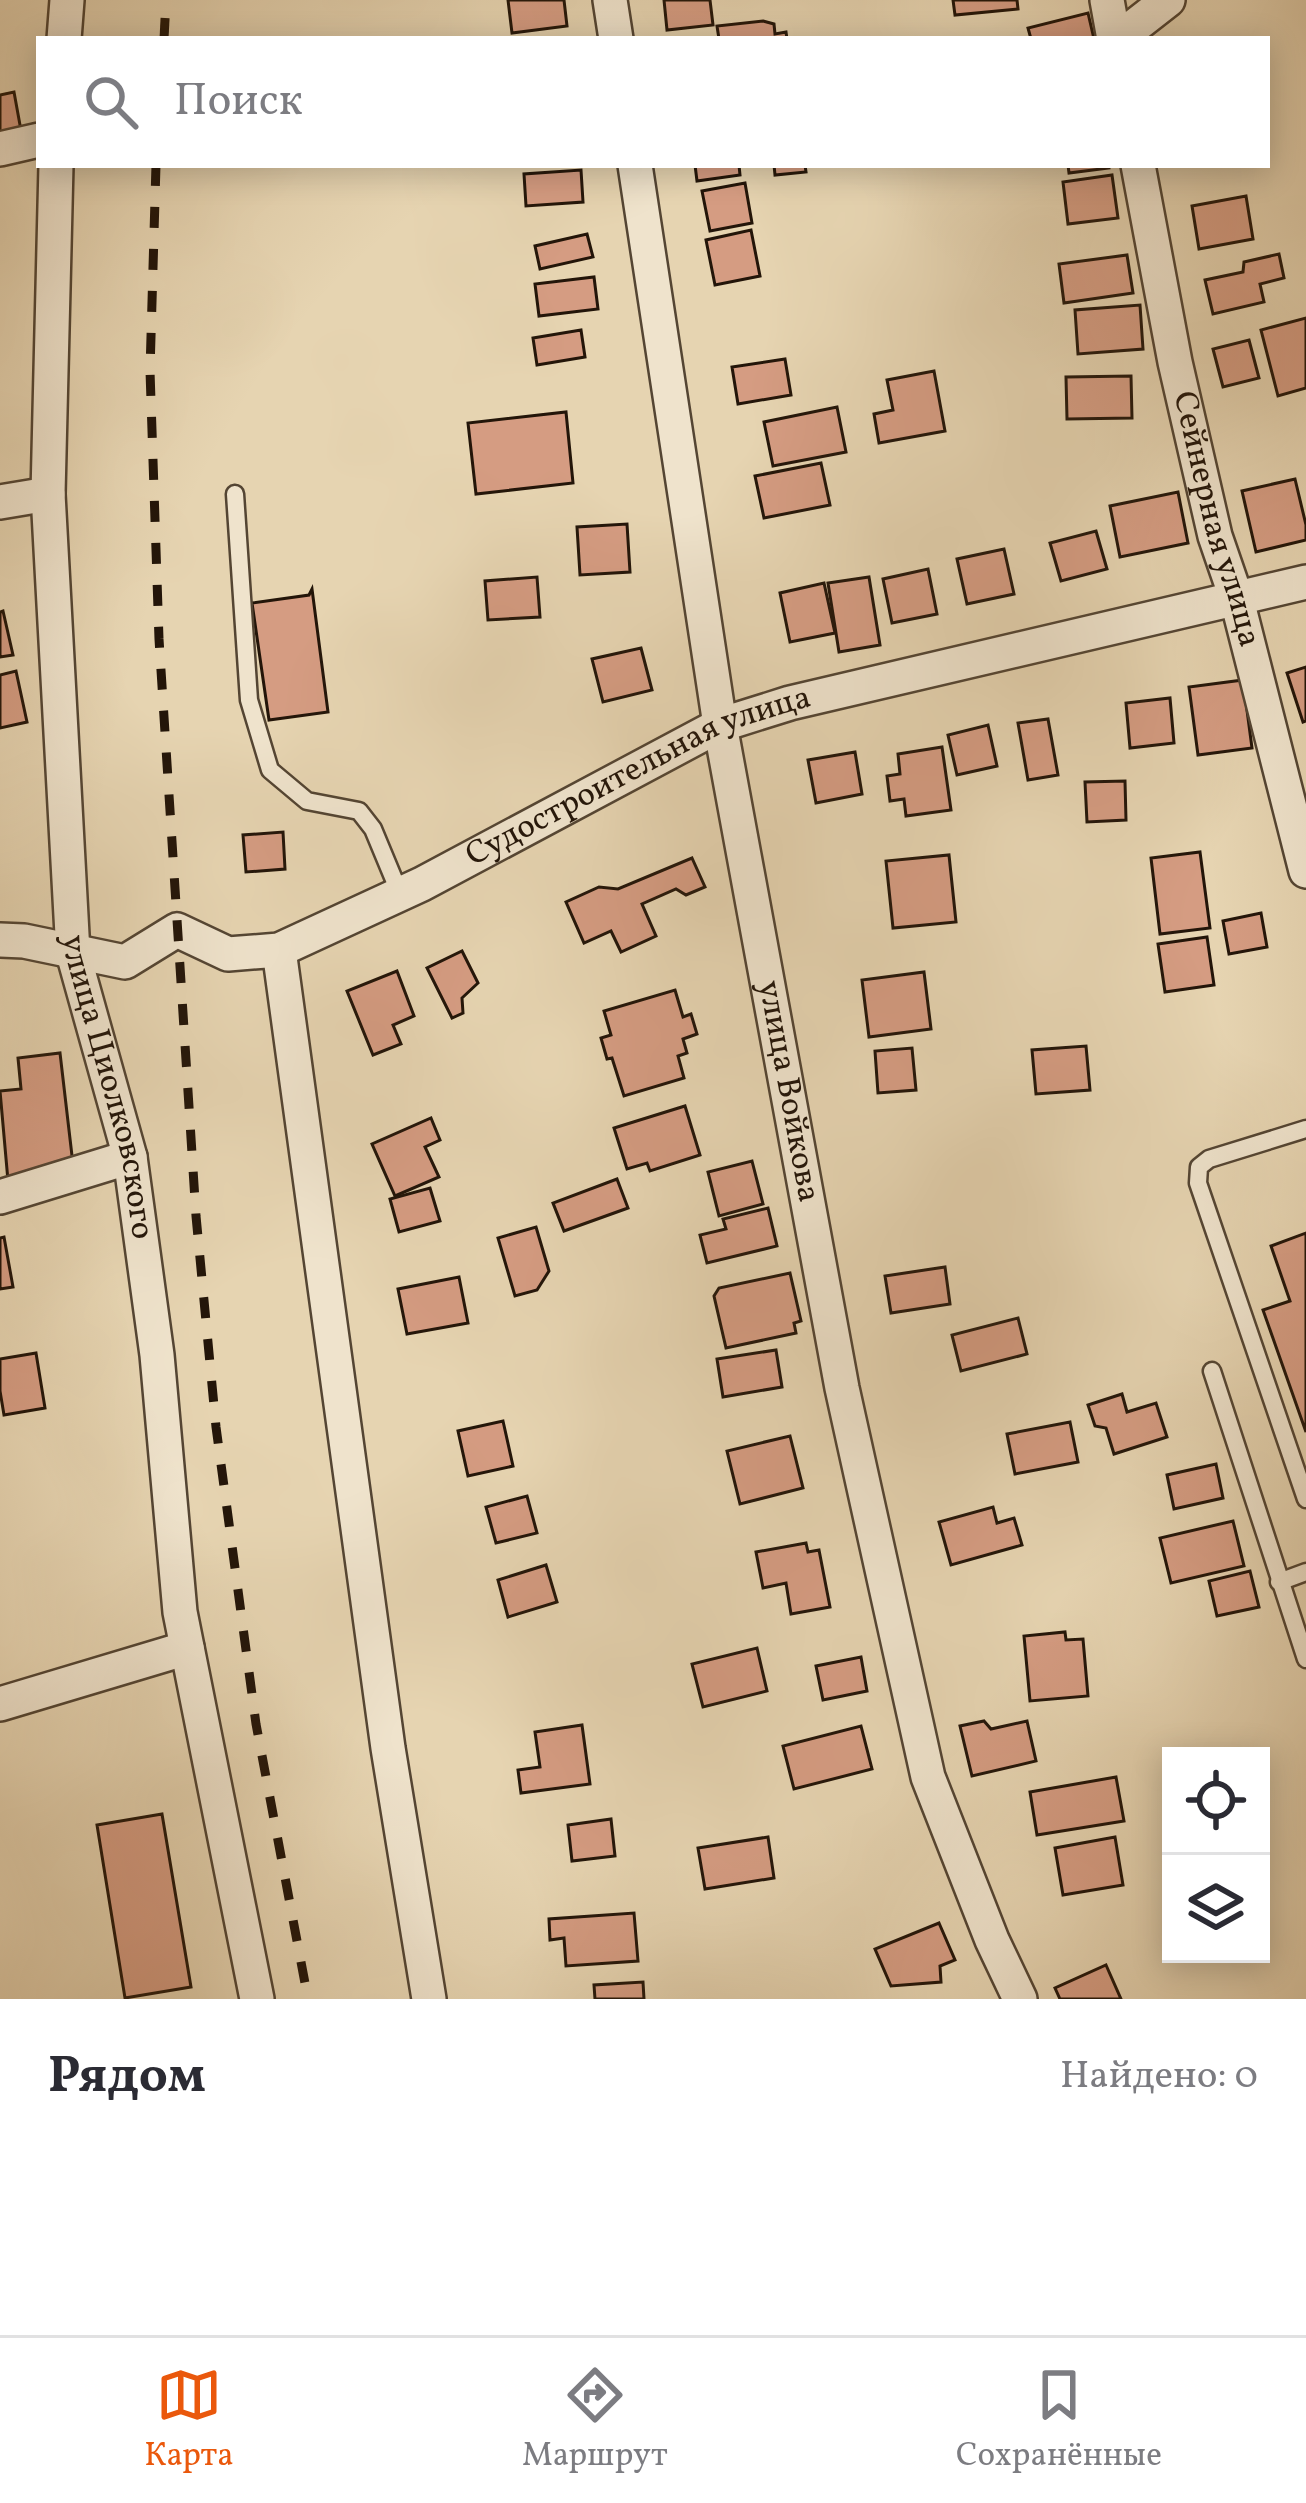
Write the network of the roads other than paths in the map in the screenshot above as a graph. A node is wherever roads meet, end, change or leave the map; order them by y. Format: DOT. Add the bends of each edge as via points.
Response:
graph roads {
  1 [pos="67,0"];
  2 [pos="610,0"];
  3 [pos="1107,0"];
  4 [pos="1168,0"];
  5 [pos="64,36"];
  6 [pos="616,36"];
  7 [pos="1115,36"];
  8 [pos="1120,36"];
  9 [pos="36,141"];
  10 [pos="0,148"];
  11 [pos="56,168"];
  12 [pos="635,168"];
  13 [pos="1139,168"];
  14 [pos="48,494"];
  15 [pos="235,494"];
  16 [pos="0,502"];
  17 [pos="1306,582"];
  18 [pos="1237,600"];
  19 [pos="721,725"];
  20 [pos="1306,871"];
  21 [pos="400,894"];
  22 [pos="0,940"];
  23 [pos="279,950"];
  24 [pos="73,952"];
  25 [pos="1306,1130"];
  26 [pos="130,1157"];
  27 [pos="0,1197"];
  28 [pos="1211,1371"];
  29 [pos="1306,1499"];
  30 [pos="1306,1572"];
  31 [pos="1280,1582"];
  32 [pos="187,1648"];
  33 [pos="1306,1659"];
  34 [pos="0,1704"];
  35 [pos="257,1999"];
  36 [pos="430,1999"];
  37 [pos="1020,1999"];
  1 -- 5 [label="street"];
  2 -- 6 [label="street"];
  3 -- 7 [label="street"];
  4 -- 8 [label="street"];
  9 -- 10 [label="street"];
  11 -- 14 [label="street, улица Циолковского"];
  12 -- 19 [label="street, улица Войкова"];
  13 -- 18 [label="street, Сейнерная улица" via="1185,406"];
  14 -- 16 [label="street"];
  14 -- 24 [label="street, улица Циолковского"];
  15 -- 21 [label="lane" via="249,700 270,770 307,801 359,812"];
  17 -- 18 [label="street, Судостроительная улица"];
  18 -- 19 [label="street, Судостроительная улица"];
  18 -- 20 [label="street, Сейнерная улица"];
  19 -- 21 [label="street, Судостроительная улица"];
  19 -- 37 [label="street, улица Войкова" via="842,1388 928,1777"];
  21 -- 23 [label="street, Судостроительная улица"];
  22 -- 24 [label="street, Судостроительная улица"];
  23 -- 24 [label="street, Судостроительная улица" via="228,954 177,930 125,962"];
  23 -- 36 [label="street"];
  24 -- 26 [label="street, улица Циолковского"];
  25 -- 29 [label="lane" via="1209,1159 1198,1183"];
  26 -- 27 [label="street"];
  26 -- 32 [label="street, улица Циолковского"];
  28 -- 31 [label="lane"];
  30 -- 31 [label="lane"];
  31 -- 33 [label="lane"];
  32 -- 34 [label="street"];
  32 -- 35 [label="street, улица Циолковского"];
}
